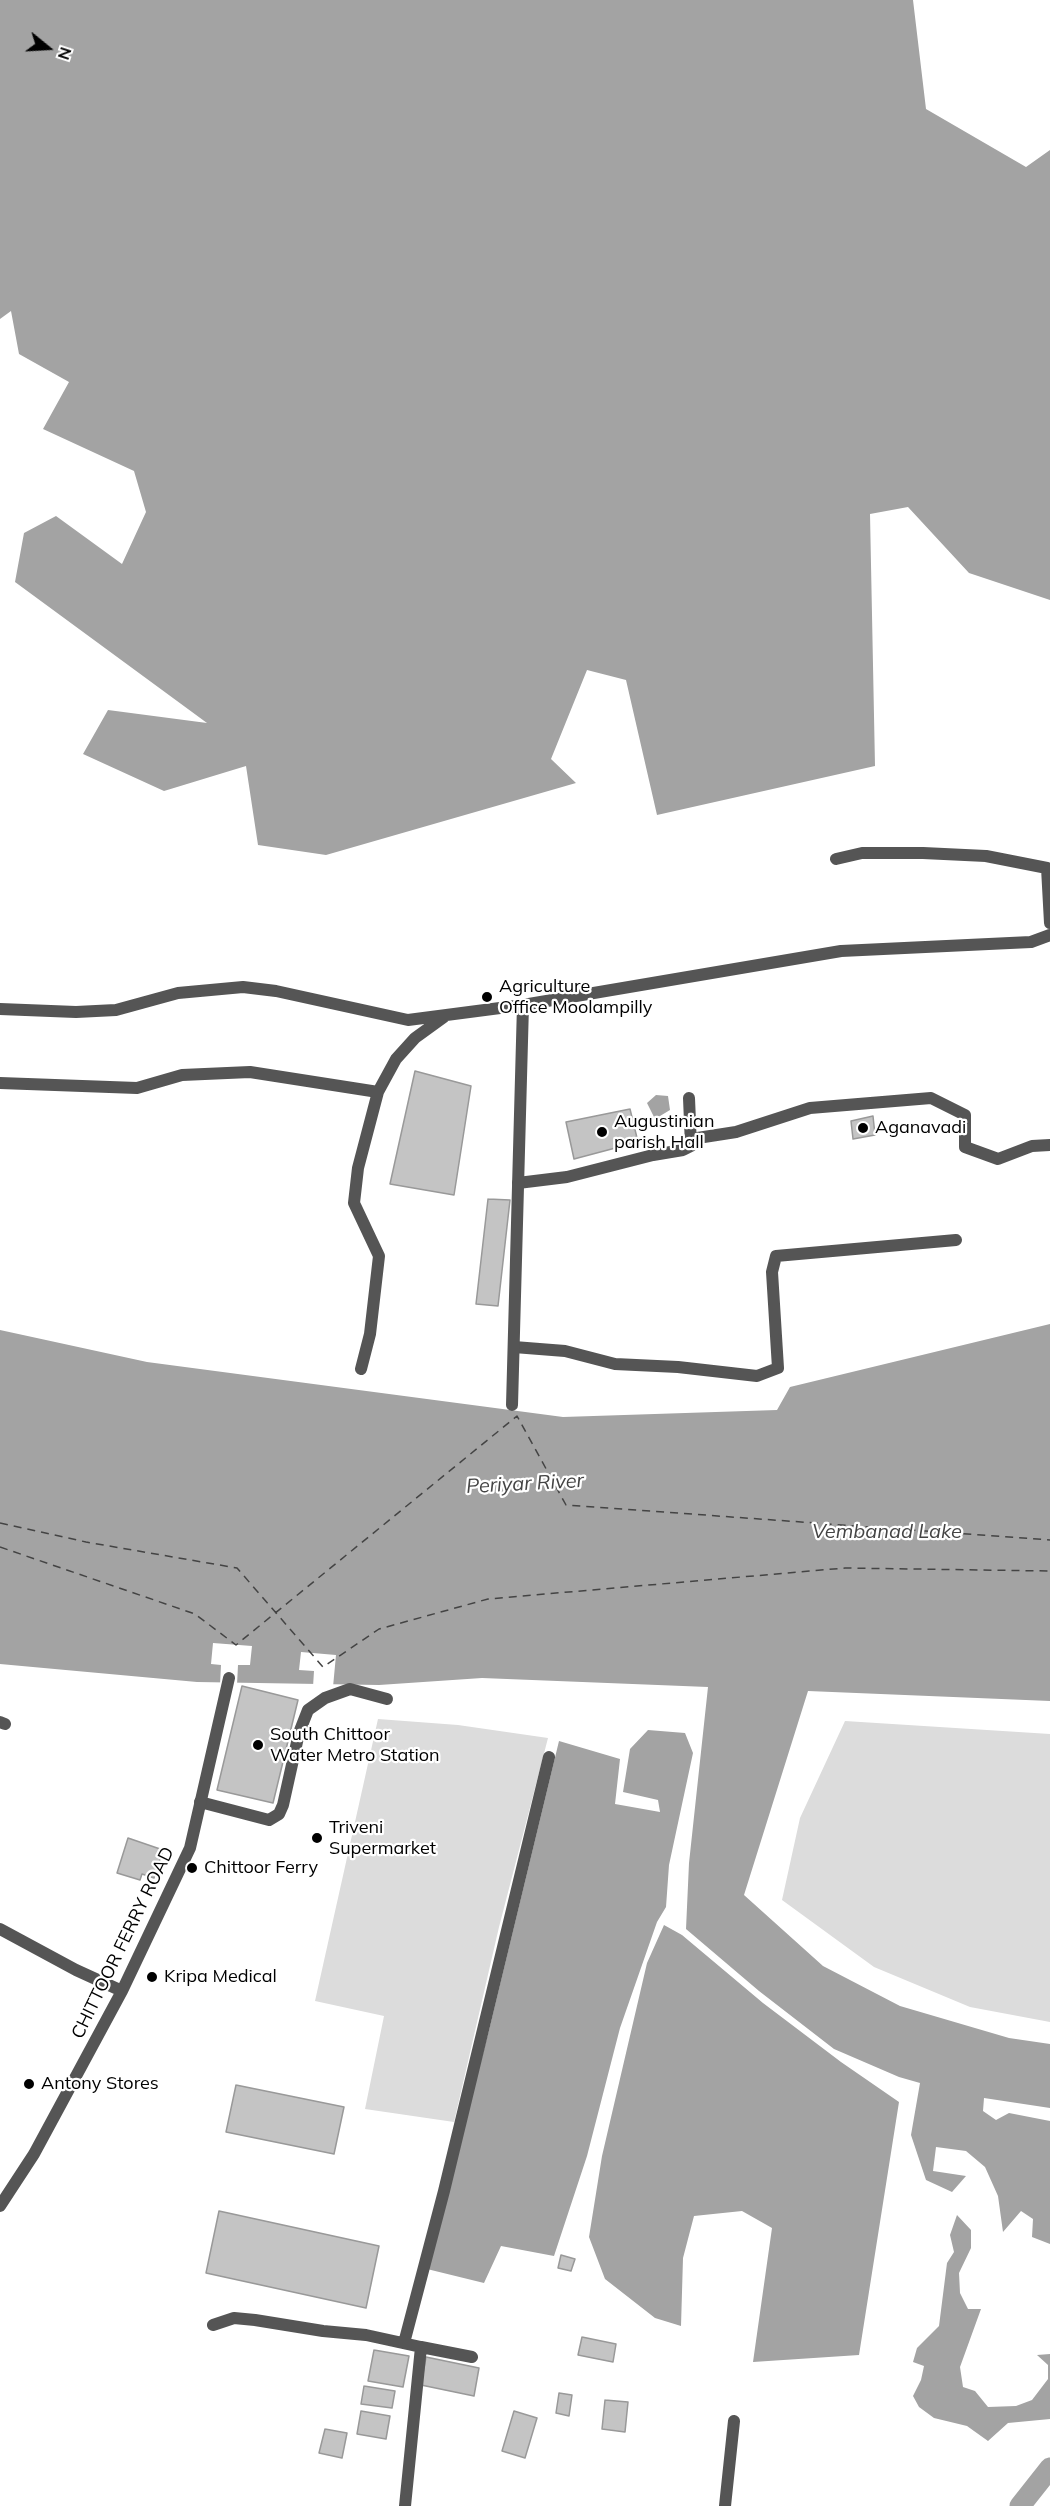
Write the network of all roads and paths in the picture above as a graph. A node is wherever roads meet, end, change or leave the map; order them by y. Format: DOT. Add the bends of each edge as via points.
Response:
graph roads {
  1 [pos="836,859"];
  2 [pos="1050,922"];
  3 [pos="1050,935"];
  4 [pos="523,1005"];
  5 [pos="0,1010"];
  6 [pos="446,1016"];
  7 [pos="0,1083"];
  8 [pos="378,1092"];
  9 [pos="689,1098"];
  10 [pos="691,1139"];
  11 [pos="1050,1145"];
  12 [pos="518,1183"];
  13 [pos="956,1240"];
  14 [pos="514,1347"];
  15 [pos="361,1369"];
  16 [pos="512,1405"];
  17 [pos="230,1678"];
  18 [pos="387,1699"];
  19 [pos="549,1757"];
  20 [pos="200,1802"];
  21 [pos="0,1929"];
  22 [pos="122,1991"];
  23 [pos="0,2206"];
  24 [pos="213,2325"];
  25 [pos="404,2343"];
  26 [pos="421,2347"];
  27 [pos="472,2357"];
  28 [pos="734,2421"];
  29 [pos="405,2506"];
  30 [pos="725,2506"];
  1 -- 2 [label="street" via="862,853 941,854 986,856 1047,868"];
  3 -- 4 [label="street" via="1031,942 841,951"];
  4 -- 6 [label="street"];
  4 -- 12 [label="street"];
  5 -- 6 [label="street" via="116,1011 178,993 243,987 408,1020"];
  6 -- 8 [label="street" via="415,1038 396,1059"];
  7 -- 8 [label="street" via="137,1088 182,1075 250,1072"];
  8 -- 15 [label="street" via="358,1168 354,1203 379,1257 370,1334"];
  9 -- 10 [label="street"];
  10 -- 11 [label="street" via="736,1132 810,1108 932,1098 965,1115 965,1147 998,1160 1032,1146"];
  10 -- 12 [label="street" via="691,1146 683,1150 567,1177"];
  12 -- 14 [label="street"];
  13 -- 14 [label="street" via="776,1256 772,1272 778,1368 757,1376 615,1364 565,1351"];
  14 -- 16 [label="street"];
  17 -- 20 [label="street, CHITTOOR FERRY ROAD"];
  18 -- 20 [label="street" via="350,1689 325,1698 308,1710 283,1805 279,1814 269,1820"];
  19 -- 25 [label="street"];
  20 -- 22 [label="street, CHITTOOR FERRY ROAD" via="190,1848"];
  21 -- 22 [label="street"];
  22 -- 23 [label="street, CHITTOOR FERRY ROAD" via="34,2154"];
  24 -- 25 [label="street" via="234,2318"];
  25 -- 26 [label="street"];
  26 -- 27 [label="street"];
  26 -- 29 [label="street"];
  28 -- 30 [label="street"];
}
